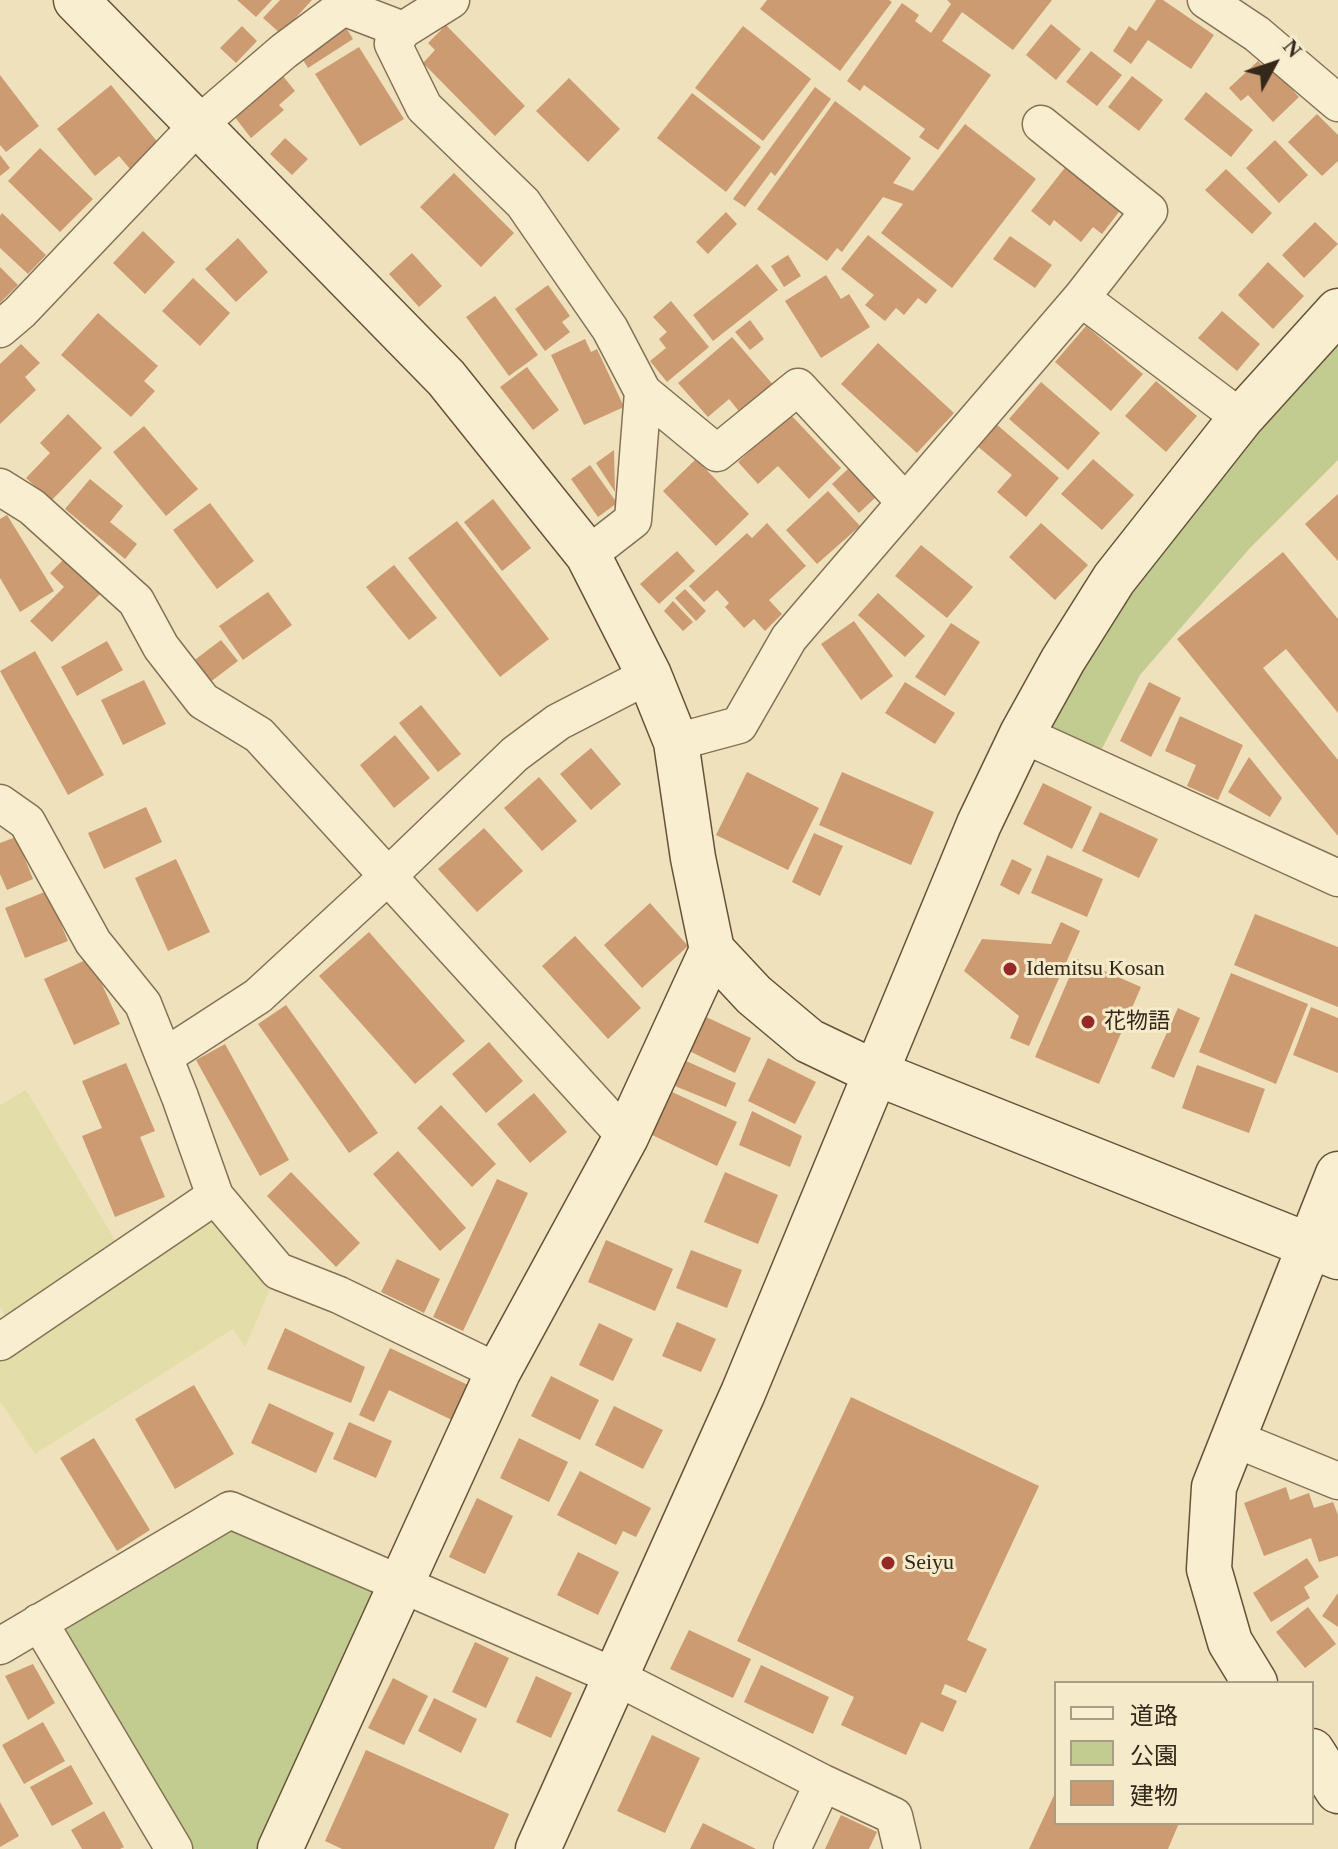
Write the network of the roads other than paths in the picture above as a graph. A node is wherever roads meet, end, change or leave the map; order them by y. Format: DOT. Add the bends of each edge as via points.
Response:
graph roads {
  1 [pos="76,0"];
  2 [pos="451,0"];
  3 [pos="1206,0"];
  4 [pos="403,30"];
  5 [pos="1338,103"];
  6 [pos="199,124"];
  7 [pos="1041,124"];
  8 [pos="1081,298"];
  9 [pos="1338,311"];
  10 [pos="0,329"];
  11 [pos="643,392"];
  12 [pos="1241,418"];
  13 [pos="0,487"];
  14 [pos="905,502"];
  15 [pos="588,555"];
  16 [pos="649,675"];
  17 [pos="1022,734"];
  18 [pos="676,742"];
  19 [pos="0,803"];
  20 [pos="387,877"];
  21 [pos="1338,878"];
  22 [pos="712,950"];
  23 [pos="164,1057"];
  24 [pos="876,1073"];
  25 [pos="626,1137"];
  26 [pos="1338,1174"];
  27 [pos="215,1196"];
  28 [pos="1323,1251"];
  29 [pos="0,1342"];
  30 [pos="498,1372"];
  31 [pos="1235,1439"];
  32 [pos="1338,1481"];
  33 [pos="401,1584"];
  34 [pos="39,1622"];
  35 [pos="0,1646"];
  36 [pos="616,1677"];
  37 [pos="1254,1681"];
  38 [pos="1314,1754"];
  39 [pos="823,1783"];
  40 [pos="1338,1791"];
  41 [pos="174,1849"];
  42 [pos="280,1849"];
  43 [pos="538,1849"];
  44 [pos="792,1849"];
  45 [pos="902,1849"];
  1 -- 6 [label="street"];
  2 -- 4 [label="street"];
  3 -- 5 [label="street" via="1257,34"];
  4 -- 6 [label="street" via="343,7"];
  4 -- 11 [label="street" via="393,44 424,107 523,203 610,329"];
  6 -- 10 [label="street"];
  6 -- 15 [label="street" via="446,378"];
  7 -- 8 [label="street" via="1149,211"];
  8 -- 12 [label="street"];
  8 -- 14 [label="street"];
  9 -- 12 [label="street"];
  11 -- 14 [label="street" via="717,453 798,387"];
  11 -- 15 [label="street" via="633,520"];
  12 -- 17 [label="street" via="1114,579"];
  13 -- 20 [label="street" via="32,507 136,601 161,647 203,701 259,735"];
  14 -- 18 [label="street" via="789,638 739,725"];
  15 -- 16 [label="street"];
  16 -- 18 [label="street"];
  16 -- 20 [label="street" via="558,722 515,754"];
  17 -- 21 [label="street"];
  17 -- 24 [label="street"];
  18 -- 22 [label="street"];
  19 -- 23 [label="street" via="27,822 93,942 143,1004"];
  20 -- 23 [label="street" via="258,996"];
  20 -- 25 [label="street"];
  22 -- 24 [label="street" via="754,995 809,1041"];
  22 -- 25 [label="street"];
  23 -- 27 [label="street"];
  24 -- 28 [label="street"];
  24 -- 36 [label="street" via="743,1393"];
  25 -- 30 [label="street"];
  26 -- 28 [label="street"];
  27 -- 29 [label="street"];
  27 -- 30 [label="street" via="278,1271"];
  28 -- 31 [label="street"];
  30 -- 33 [label="street"];
  31 -- 32 [label="street"];
  31 -- 37 [label="street" via="1214,1487 1209,1569 1230,1642"];
  33 -- 34 [label="street" via="230,1510"];
  33 -- 36 [label="street"];
  33 -- 42 [label="street"];
  34 -- 35 [label="street"];
  34 -- 41 [label="street"];
  36 -- 39 [label="street"];
  36 -- 43 [label="street"];
  38 -- 40 [label="street"];
  39 -- 44 [label="street"];
  39 -- 45 [label="street" via="894,1816"];
}
